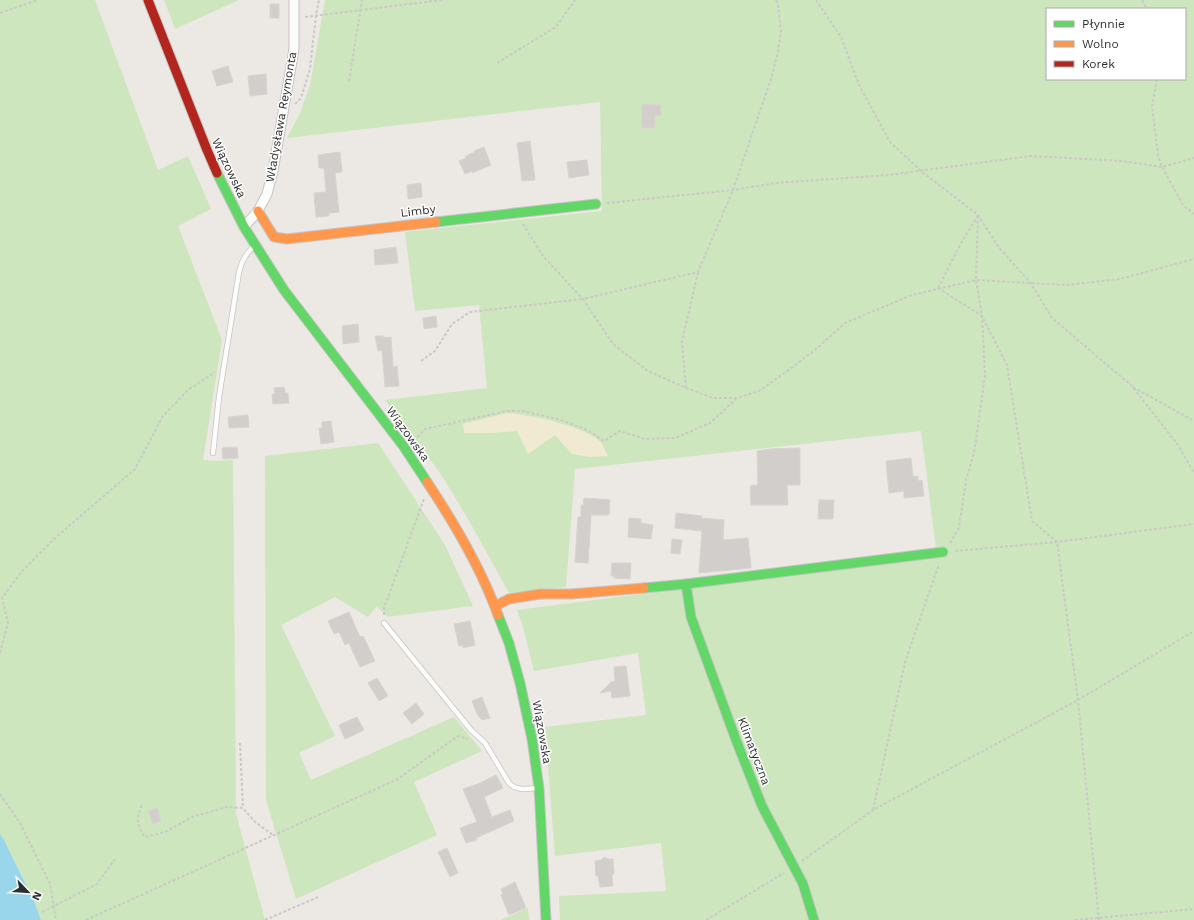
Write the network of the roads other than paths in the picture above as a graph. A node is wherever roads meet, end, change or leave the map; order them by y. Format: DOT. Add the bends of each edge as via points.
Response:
graph roads {
  1 [pos="148,0"];
  2 [pos="294,0"];
  3 [pos="596,204"];
  4 [pos="258,211"];
  5 [pos="244,227"];
  6 [pos="255,245"];
  7 [pos="213,453"];
  8 [pos="944,552"];
  9 [pos="686,584"];
  10 [pos="495,606"];
  11 [pos="384,623"];
  12 [pos="539,788"];
  13 [pos="546,920"];
  14 [pos="814,920"];
  1 -- 5 [label="street, Wiązowska" via="207,150"];
  2 -- 4 [label="street, Władysława Reymonta" via="294,49 271,179"];
  3 -- 4 [label="street, Limby" via="287,239 274,237"];
  4 -- 5 [label="street, Władysława Reymonta"];
  5 -- 6 [label="street, Wiązowska"];
  6 -- 7 [label="lane" via="242,260 239,272 219,397"];
  6 -- 10 [label="street, Wiązowska" via="284,290 404,447 455,526"];
  8 -- 9 [label="street"];
  9 -- 10 [label="street" via="571,594 540,594 509,599"];
  9 -- 14 [label="street, Klimatyczna" via="691,618 734,733 762,806 803,884"];
  10 -- 12 [label="street, Wiązowska" via="509,642 520,683"];
  11 -- 12 [label="lane" via="471,730 485,743 512,787"];
  12 -- 13 [label="street, Wiązowska"];
}
